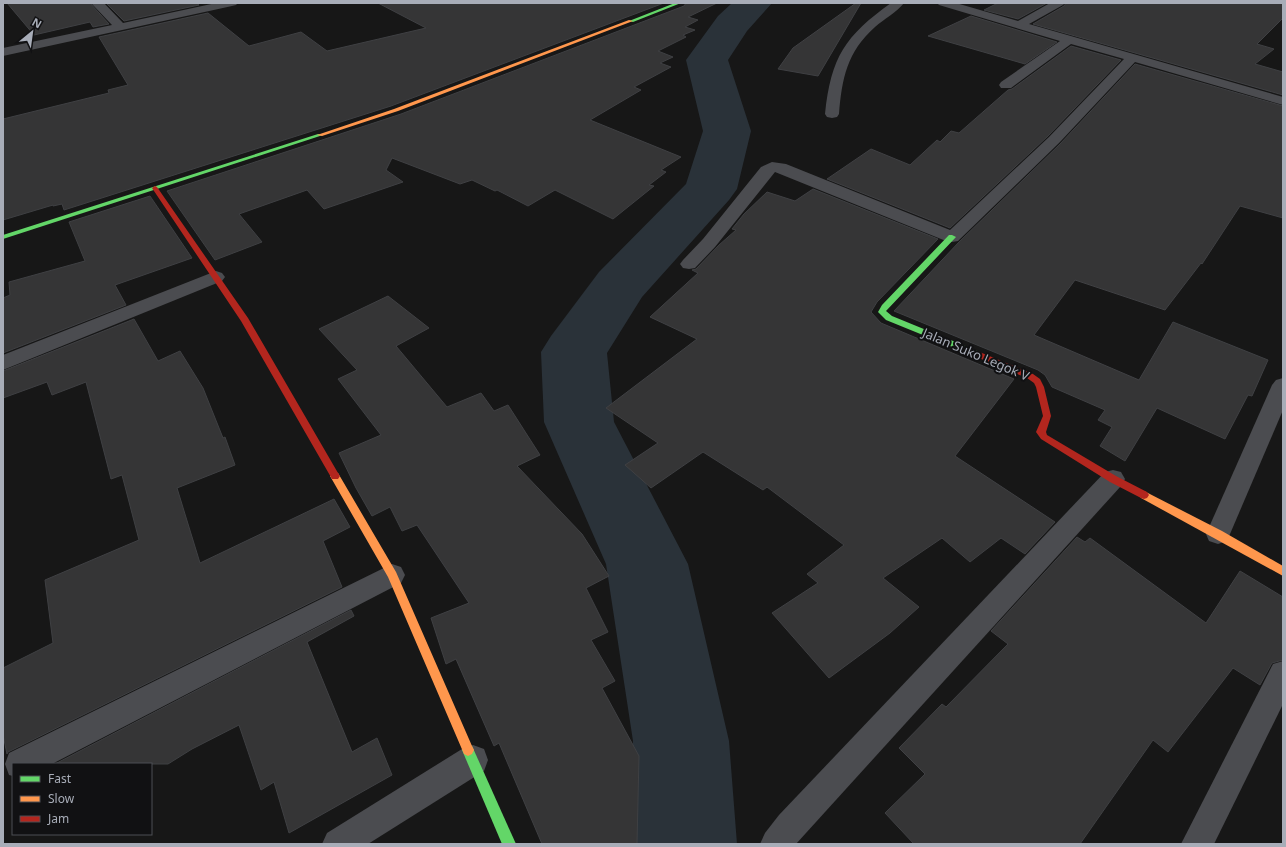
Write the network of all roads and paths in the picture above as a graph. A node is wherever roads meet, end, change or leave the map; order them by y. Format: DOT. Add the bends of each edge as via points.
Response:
graph roads {
  1 [pos="96,3"];
  2 [pos="232,3"];
  3 [pos="679,3"];
  4 [pos="898,3"];
  5 [pos="943,3"];
  6 [pos="1059,3"];
  7 [pos="211,5"];
  8 [pos="1019,24"];
  9 [pos="121,27"];
  10 [pos="1070,39"];
  11 [pos="7,48"];
  12 [pos="1133,58"];
  13 [pos="1006,85"];
  14 [pos="1283,101"];
  15 [pos="832,114"];
  16 [pos="155,188"];
  17 [pos="3,237"];
  18 [pos="952,237"];
  19 [pos="689,264"];
  20 [pos="216,277"];
  21 [pos="3,363"];
  22 [pos="1283,385"];
  23 [pos="1113,479"];
  24 [pos="1218,534"];
  25 [pos="1283,571"];
  26 [pos="392,575"];
  27 [pos="1283,674"];
  28 [pos="472,760"];
  29 [pos="22,763"];
  30 [pos="12,768"];
  31 [pos="3,772"];
  32 [pos="338,844"];
  33 [pos="509,844"];
  34 [pos="776,844"];
  35 [pos="1197,844"];
  1 -- 9 [label="street"];
  2 -- 7 [label="street"];
  3 -- 16 [label="street" via="396,110"];
  4 -- 15 [label="street" via="859,34 845,56 836,80"];
  5 -- 8 [label="street"];
  6 -- 8 [label="street"];
  7 -- 9 [label="street"];
  8 -- 10 [label="street"];
  9 -- 11 [label="street"];
  10 -- 12 [label="street"];
  10 -- 13 [label="street"];
  12 -- 14 [label="street"];
  12 -- 18 [label="street, Jalan Suko Legok V" via="1054,140"];
  16 -- 17 [label="street"];
  16 -- 20 [label="street"];
  18 -- 19 [label="street" via="780,167 772,167"];
  18 -- 23 [label="street, Jalan Suko Legok V" via="882,312 889,318 1037,381 1047,416 1041,432 1044,437"];
  20 -- 21 [label="street"];
  20 -- 26 [label="street" via="245,320"];
  22 -- 24 [label="street"];
  23 -- 24 [label="street"];
  23 -- 34 [label="street"];
  24 -- 25 [label="street"];
  26 -- 28 [label="street"];
  26 -- 29 [label="street"];
  27 -- 35 [label="street"];
  28 -- 32 [label="street"];
  28 -- 33 [label="street"];
  30 -- 31 [label="street"];
}
